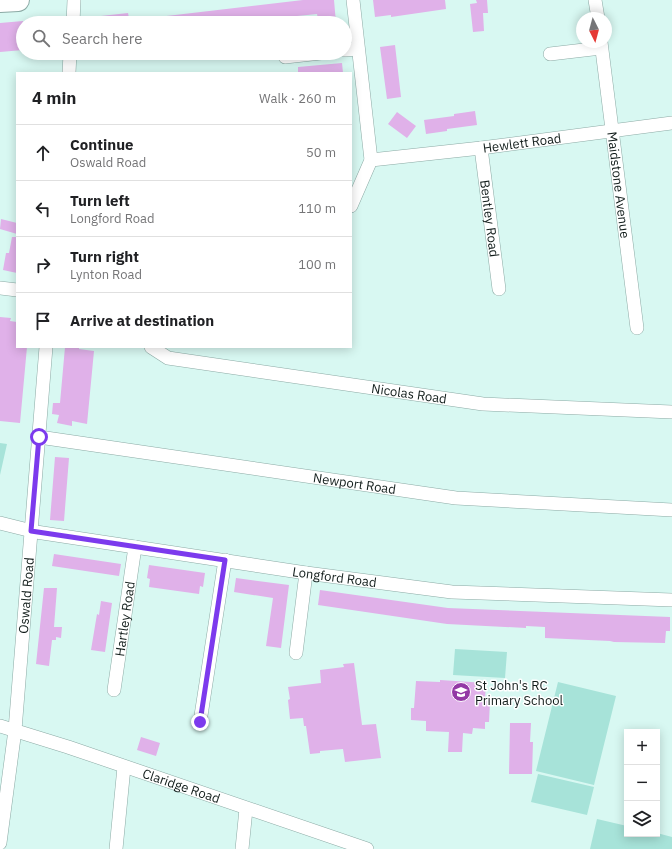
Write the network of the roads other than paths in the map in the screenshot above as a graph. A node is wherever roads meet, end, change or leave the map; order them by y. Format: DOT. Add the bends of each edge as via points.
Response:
graph roads {
  1 [pos="18,0"];
  2 [pos="74,0"];
  3 [pos="353,0"];
  4 [pos="595,0"];
  5 [pos="0,1"];
  6 [pos="597,12"];
  7 [pos="73,16"];
  8 [pos="352,25"];
  9 [pos="584,48"];
  10 [pos="601,48"];
  11 [pos="550,54"];
  12 [pos="352,56"];
  13 [pos="70,60"];
  14 [pos="69,72"];
  15 [pos="672,123"];
  16 [pos="612,131"];
  17 [pos="481,148"];
  18 [pos="371,160"];
  19 [pos="352,204"];
  20 [pos="0,288"];
  21 [pos="499,289"];
  22 [pos="16,290"];
  23 [pos="637,328"];
  24 [pos="46,348"];
  25 [pos="153,348"];
  26 [pos="672,412"];
  27 [pos="39,437"];
  28 [pos="672,510"];
  29 [pos="0,523"];
  30 [pos="31,531"];
  31 [pos="135,547"];
  32 [pos="225,560"];
  33 [pos="306,573"];
  34 [pos="672,600"];
  35 [pos="296,653"];
  36 [pos="114,690"];
  37 [pos="200,722"];
  38 [pos="0,726"];
  39 [pos="15,730"];
  40 [pos="124,767"];
  41 [pos="246,809"];
  42 [pos="0,843"];
  43 [pos="116,849"];
  44 [pos="242,849"];
  45 [pos="364,849"];
  1 -- 5 [label="highway"];
  2 -- 7 [label="street"];
  3 -- 8 [label="street"];
  4 -- 6 [label="street"];
  9 -- 11 [label="street"];
  10 -- 16 [label="street, Maidstone Avenue"];
  12 -- 18 [label="street"];
  13 -- 14 [label="street"];
  15 -- 16 [label="street, Hewlett Road"];
  16 -- 17 [label="street, Hewlett Road"];
  16 -- 23 [label="street, Maidstone Avenue"];
  17 -- 18 [label="street, Hewlett Road"];
  17 -- 21 [label="street, Bentley Road"];
  18 -- 19 [label="street"];
  20 -- 22 [label="street"];
  24 -- 27 [label="street, Oswald Road"];
  25 -- 26 [label="street, Nicolas Road" via="168,358 483,404"];
  27 -- 28 [label="street, Newport Road" via="456,498"];
  27 -- 30 [label="street, Oswald Road"];
  29 -- 30 [label="street, Longford Road"];
  30 -- 31 [label="street, Longford Road"];
  30 -- 39 [label="street, Oswald Road"];
  31 -- 32 [label="street, Longford Road"];
  31 -- 36 [label="street, Hartley Road"];
  32 -- 33 [label="street, Longford Road"];
  32 -- 37 [label="street"];
  33 -- 34 [label="street, Longford Road" via="452,592"];
  33 -- 35 [label="street"];
  38 -- 39 [label="street, Claridge Road"];
  39 -- 40 [label="street, Claridge Road"];
  39 -- 42 [label="street, Oswald Road"];
  40 -- 41 [label="street, Claridge Road"];
  40 -- 43 [label="street"];
  41 -- 44 [label="street"];
  41 -- 45 [label="street, Claridge Road"];
}
